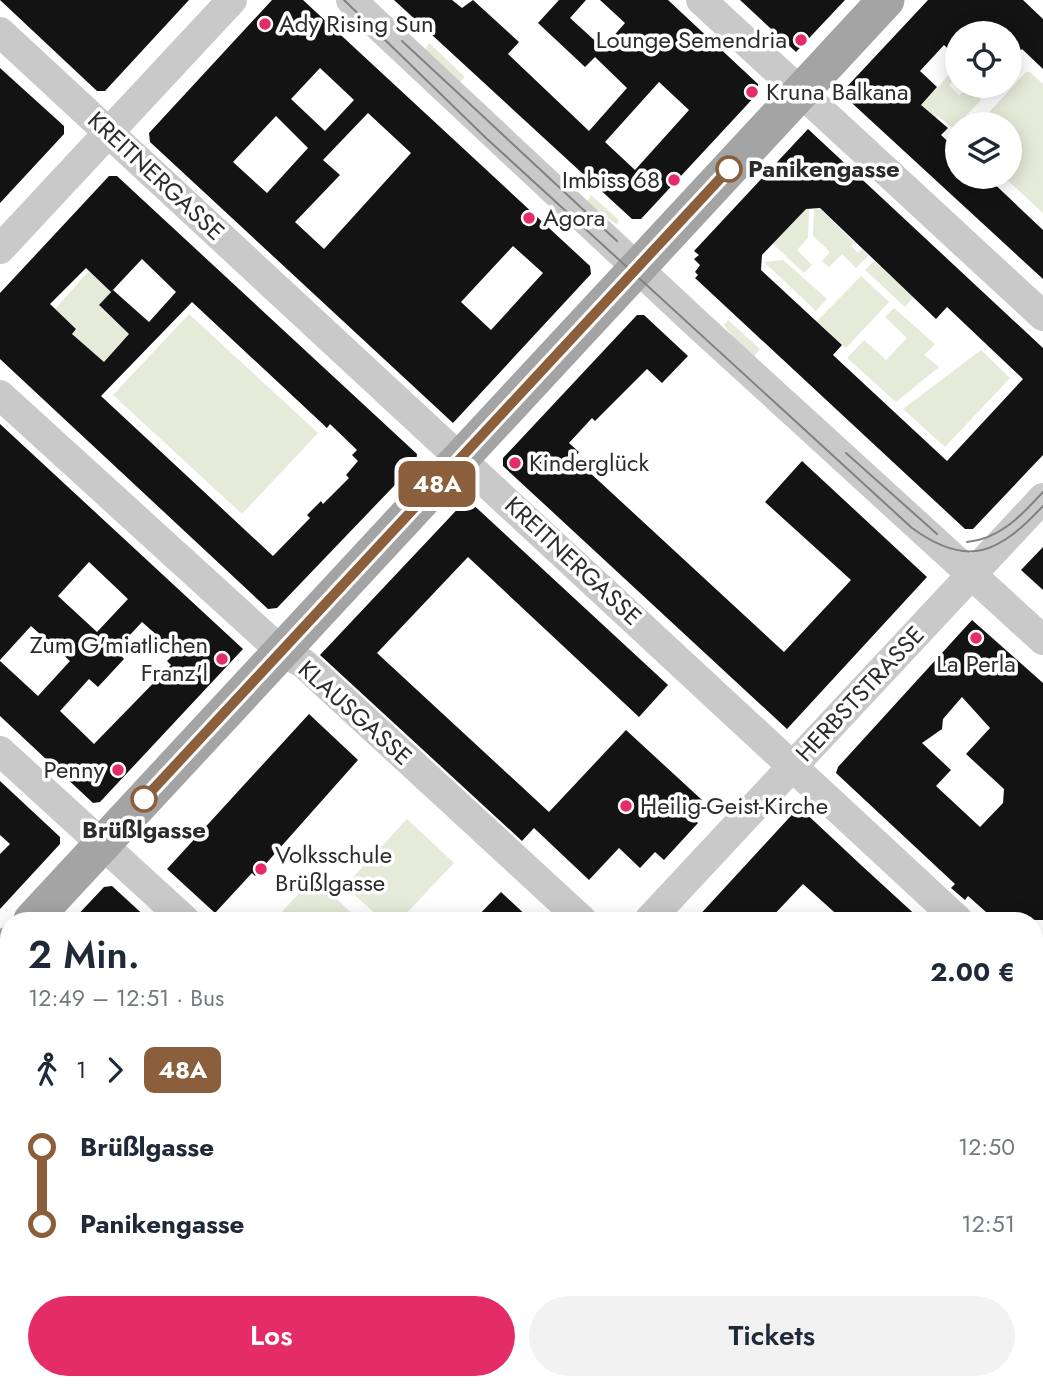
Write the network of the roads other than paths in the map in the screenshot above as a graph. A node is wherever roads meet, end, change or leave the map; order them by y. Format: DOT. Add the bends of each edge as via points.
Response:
graph roads {
  1 [pos="232,0"];
  2 [pos="351,0"];
  3 [pos="701,0"];
  4 [pos="886,0"];
  5 [pos="0,32"];
  6 [pos="802,93"];
  7 [pos="109,132"];
  8 [pos="0,249"];
  9 [pos="639,268"];
  10 [pos="1043,316"];
  11 [pos="0,395"];
  12 [pos="461,458"];
  13 [pos="1043,498"];
  14 [pos="972,573"];
  15 [pos="1043,640"];
  16 [pos="282,652"];
  17 [pos="0,751"];
  18 [pos="794,765"];
  19 [pos="103,844"];
  20 [pos="39,912"];
  21 [pos="176,912"];
  22 [pos="573,912"];
  23 [pos="656,912"];
  24 [pos="950,912"];
  1 -- 7 [label="street"];
  2 -- 9 [label="street"];
  3 -- 6 [label="street"];
  4 -- 6 [label="main road"];
  5 -- 7 [label="street, KREITNERGASSE"];
  6 -- 9 [label="main road"];
  6 -- 10 [label="street"];
  7 -- 8 [label="street"];
  7 -- 12 [label="street, KREITNERGASSE"];
  9 -- 12 [label="main road"];
  9 -- 14 [label="street"];
  11 -- 16 [label="street, KLAUSGASSE"];
  12 -- 16 [label="main road"];
  12 -- 18 [label="street, KREITNERGASSE"];
  13 -- 14 [label="street, HERBSTSTRASSE"];
  14 -- 15 [label="street"];
  14 -- 18 [label="street, HERBSTSTRASSE"];
  16 -- 19 [label="main road"];
  16 -- 22 [label="street, KLAUSGASSE" via="303,663"];
  17 -- 19 [label="street"];
  18 -- 23 [label="street, HERBSTSTRASSE"];
  18 -- 24 [label="street, KREITNERGASSE"];
  19 -- 20 [label="main road"];
  19 -- 21 [label="street"];
}
